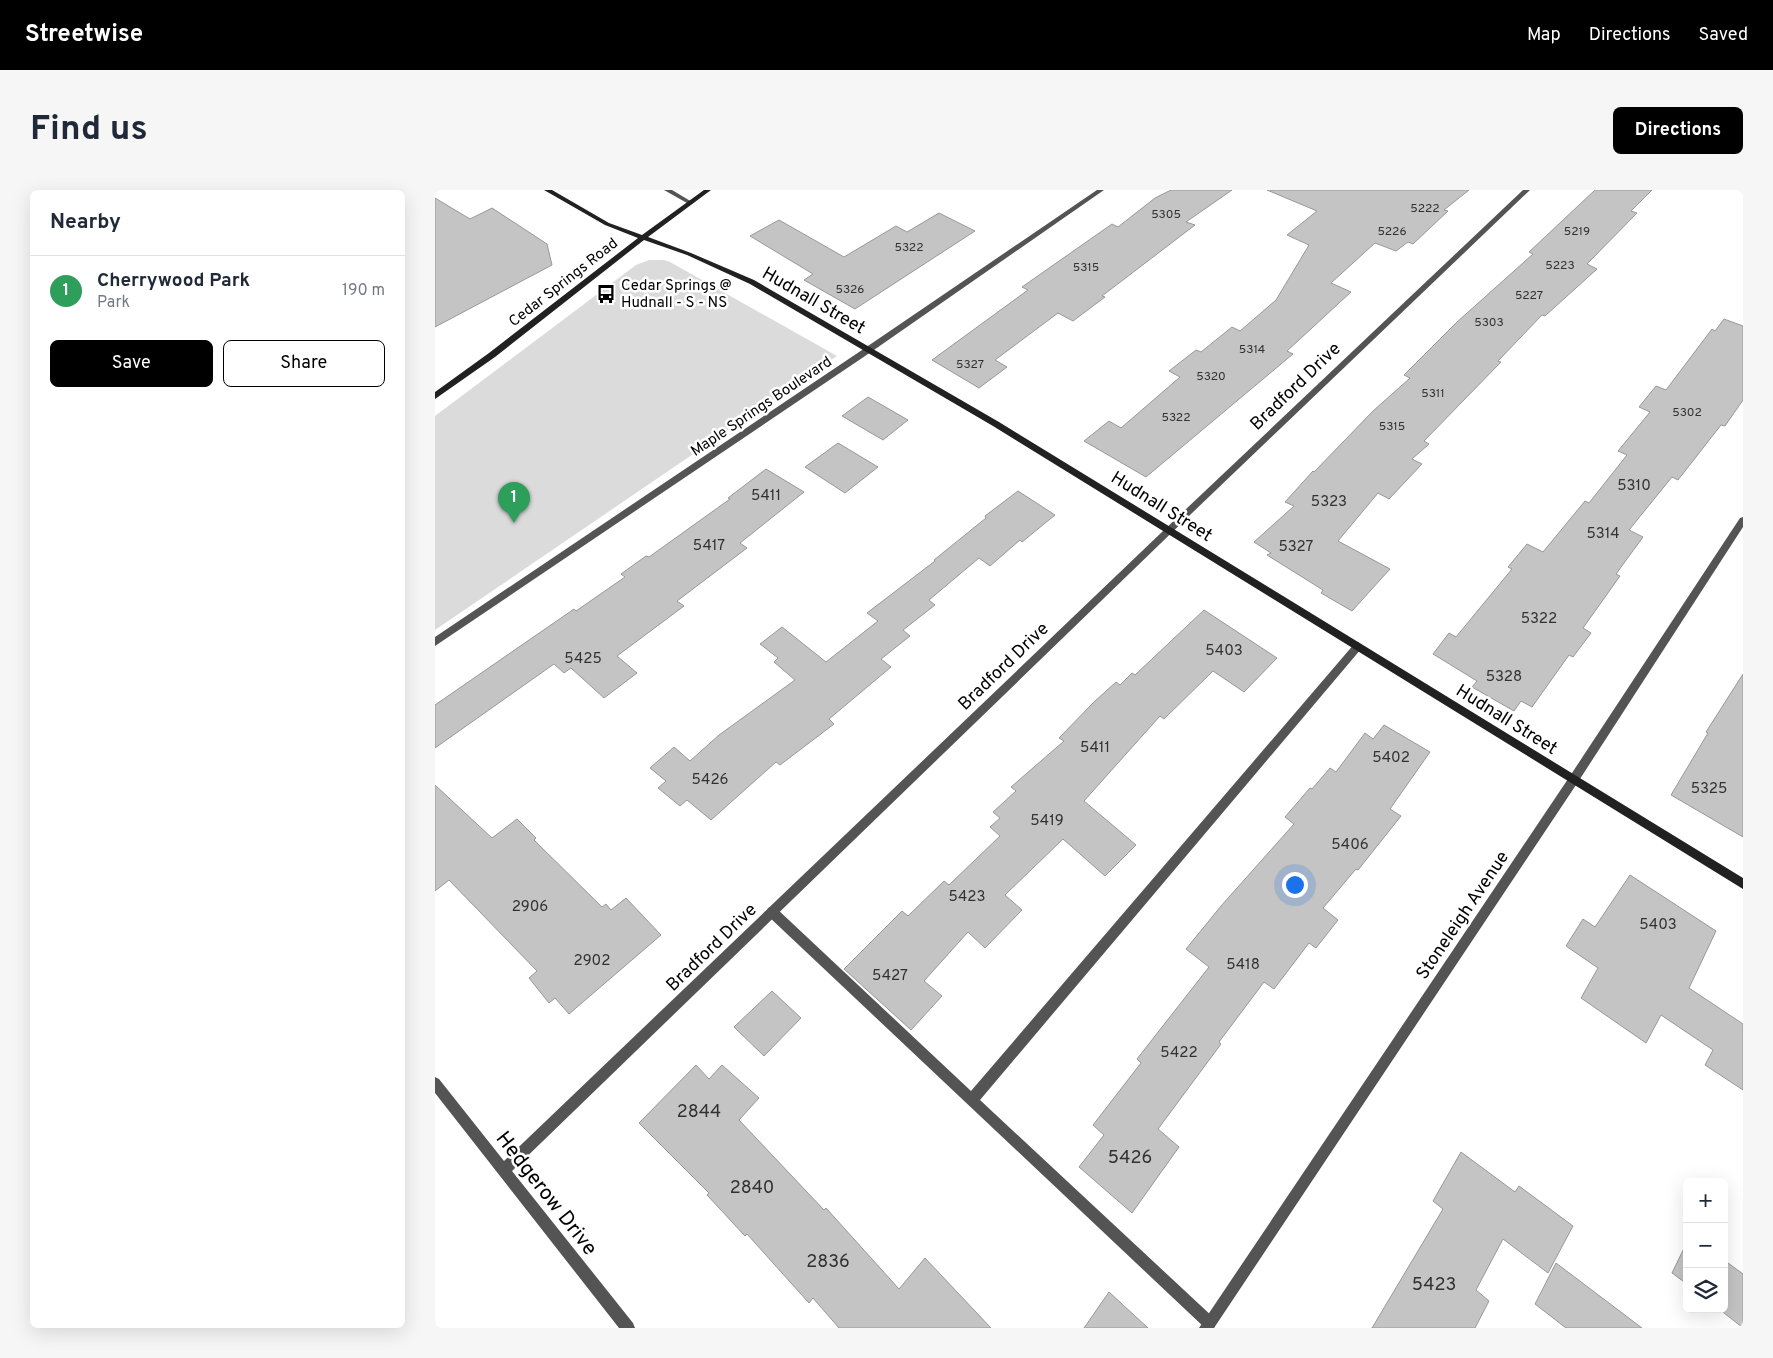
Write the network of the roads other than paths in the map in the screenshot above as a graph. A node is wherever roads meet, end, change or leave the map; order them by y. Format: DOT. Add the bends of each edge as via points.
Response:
graph roads {
  1 [pos="547,190"];
  2 [pos="667,190"];
  3 [pos="708,190"];
  4 [pos="1101,190"];
  5 [pos="1527,190"];
  6 [pos="689,202"];
  7 [pos="643,237"];
  8 [pos="868,350"];
  9 [pos="435,396"];
  10 [pos="1743,520"];
  11 [pos="1170,530"];
  12 [pos="435,642"];
  13 [pos="1358,646"];
  14 [pos="1574,780"];
  15 [pos="1743,884"];
  16 [pos="772,912"];
  17 [pos="435,1083"];
  18 [pos="972,1100"];
  19 [pos="504,1170"];
  20 [pos="1207,1326"];
  21 [pos="628,1328"];
  1 -- 7 [label="street, Hudnall Street" via="607,224"];
  2 -- 6 [label="street"];
  3 -- 6 [label="street, Cedar Springs Road"];
  4 -- 8 [label="street, Maple Springs Boulevard"];
  5 -- 11 [label="street, Bradford Drive"];
  6 -- 7 [label="street, Cedar Springs Road"];
  7 -- 8 [label="street, Hudnall Street" via="752,282"];
  7 -- 9 [label="street, Cedar Springs Road"];
  8 -- 11 [label="street, Hudnall Street"];
  8 -- 12 [label="street, Maple Springs Boulevard"];
  10 -- 14 [label="street, Stoneleigh Avenue"];
  11 -- 13 [label="street, Hudnall Street"];
  11 -- 16 [label="street, Bradford Drive"];
  13 -- 14 [label="street, Hudnall Street"];
  13 -- 18 [label="street"];
  14 -- 15 [label="street, Hudnall Street"];
  14 -- 20 [label="street, Stoneleigh Avenue"];
  16 -- 18 [label="street"];
  16 -- 19 [label="street, Bradford Drive"];
  17 -- 19 [label="street, Hedgerow Drive"];
  18 -- 20 [label="street"];
  19 -- 21 [label="street, Hedgerow Drive"];
}
